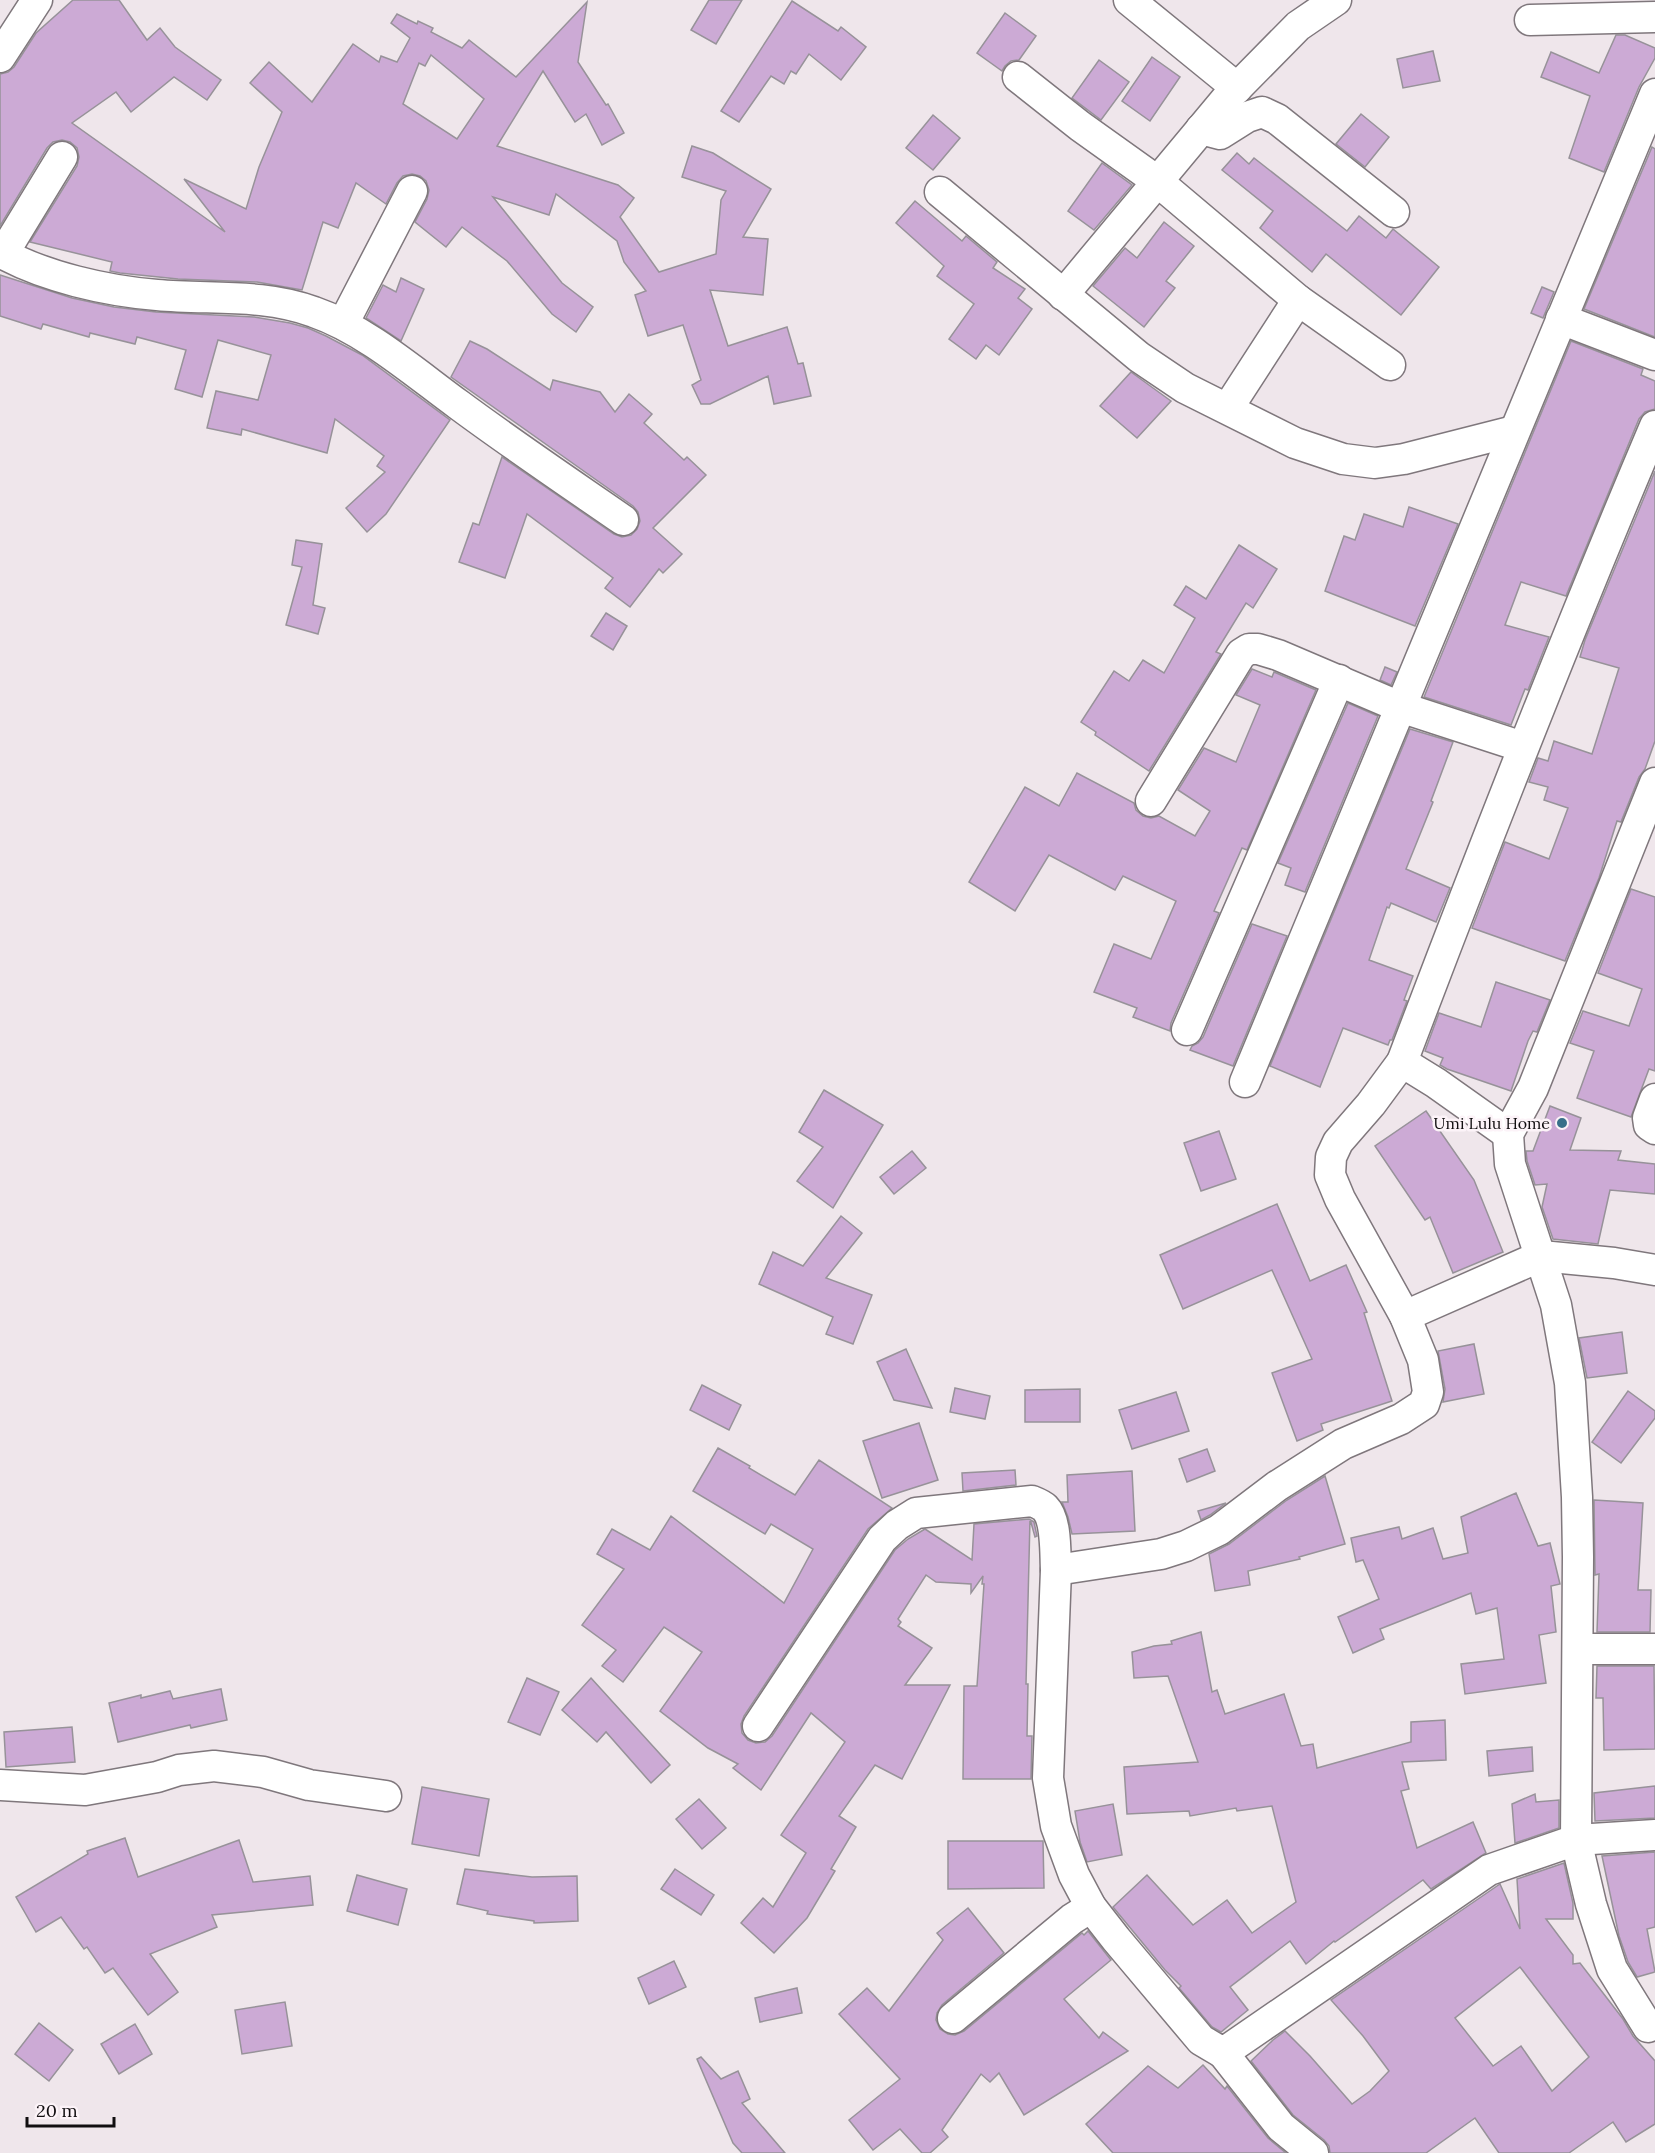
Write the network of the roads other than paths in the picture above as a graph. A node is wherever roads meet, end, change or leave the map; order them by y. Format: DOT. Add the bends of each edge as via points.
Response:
graph roads {
  1 [pos="37,0"];
  2 [pos="1129,0"];
  3 [pos="1336,0"];
  4 [pos="1655,17"];
  5 [pos="1530,20"];
  6 [pos="0,57"];
  7 [pos="1018,77"];
  8 [pos="1237,88"];
  9 [pos="1655,94"];
  10 [pos="1201,129"];
  11 [pos="62,157"];
  12 [pos="1157,181"];
  13 [pos="412,191"];
  14 [pos="940,192"];
  15 [pos="1394,212"];
  16 [pos="2,253"];
  17 [pos="1063,295"];
  18 [pos="1298,300"];
  19 [pos="1560,319"];
  20 [pos="343,324"];
  21 [pos="1655,355"];
  22 [pos="1390,365"];
  23 [pos="1228,408"];
  24 [pos="1655,426"];
  25 [pos="1514,431"];
  26 [pos="623,520"];
  27 [pos="1340,680"];
  28 [pos="1400,707"];
  29 [pos="1523,747"];
  30 [pos="1655,783"];
  31 [pos="1151,801"];
  32 [pos="1187,1030"];
  33 [pos="1402,1062"];
  34 [pos="1245,1082"];
  35 [pos="1655,1100"];
  36 [pos="1655,1129"];
  37 [pos="1508,1134"];
  38 [pos="1541,1256"];
  39 [pos="1655,1270"];
  40 [pos="1405,1316"];
  41 [pos="1056,1570"];
  42 [pos="1579,1649"];
  43 [pos="1655,1649"];
  44 [pos="758,1726"];
  45 [pos="0,1785"];
  46 [pos="386,1796"];
  47 [pos="1655,1836"];
  48 [pos="1576,1840"];
  49 [pos="1091,1907"];
  50 [pos="953,2018"];
  51 [pos="1648,2027"];
  52 [pos="1223,2053"];
  53 [pos="1313,2153"];
  1 -- 6 [label="street"];
  2 -- 8 [label="street"];
  3 -- 8 [label="street" via="1298,26"];
  4 -- 5 [label="street"];
  7 -- 12 [label="street"];
  8 -- 10 [label="street"];
  9 -- 19 [label="street"];
  10 -- 12 [label="street"];
  10 -- 15 [label="street" via="1220,134 1262,112 1277,119"];
  11 -- 16 [label="street"];
  12 -- 17 [label="street"];
  12 -- 18 [label="street"];
  13 -- 20 [label="street"];
  14 -- 17 [label="street"];
  16 -- 20 [label="street" via="61,276 125,291 275,301"];
  17 -- 23 [label="street" via="1139,357 1185,388"];
  18 -- 22 [label="street"];
  18 -- 23 [label="street"];
  19 -- 21 [label="street"];
  19 -- 25 [label="street"];
  20 -- 26 [label="street"];
  23 -- 25 [label="street" via="1295,443 1343,459 1375,463"];
  24 -- 29 [label="street"];
  25 -- 28 [label="street"];
  27 -- 28 [label="street"];
  27 -- 31 [label="street" via="1258,649 1241,654"];
  27 -- 32 [label="street"];
  28 -- 29 [label="street"];
  28 -- 34 [label="street"];
  29 -- 33 [label="street"];
  30 -- 37 [label="street" via="1533,1088"];
  33 -- 37 [label="street"];
  33 -- 40 [label="street" via="1338,1142 1331,1157 1330,1175"];
  35 -- 36 [label="street" via="1648,1118"];
  37 -- 38 [label="street" via="1510,1164"];
  38 -- 39 [label="street"];
  38 -- 40 [label="street"];
  38 -- 42 [label="street" via="1556,1305 1570,1383 1577,1497"];
  40 -- 41 [label="street" via="1422,1360 1428,1392 1424,1404 1414,1412 1343,1444 1219,1530 1186,1546 1161,1554"];
  41 -- 44 [label="street" via="1050,1515 1032,1502 916,1514 882,1539"];
  41 -- 49 [label="street" via="1048,1778 1056,1826"];
  42 -- 43 [label="street"];
  42 -- 48 [label="street"];
  45 -- 46 [label="street" via="85,1790 214,1766"];
  47 -- 48 [label="street"];
  48 -- 51 [label="street" via="1612,1969"];
  48 -- 52 [label="street" via="1489,1870"];
  49 -- 50 [label="street"];
  49 -- 52 [label="street" via="1201,2040"];
  52 -- 53 [label="street" via="1281,2127"];
}
